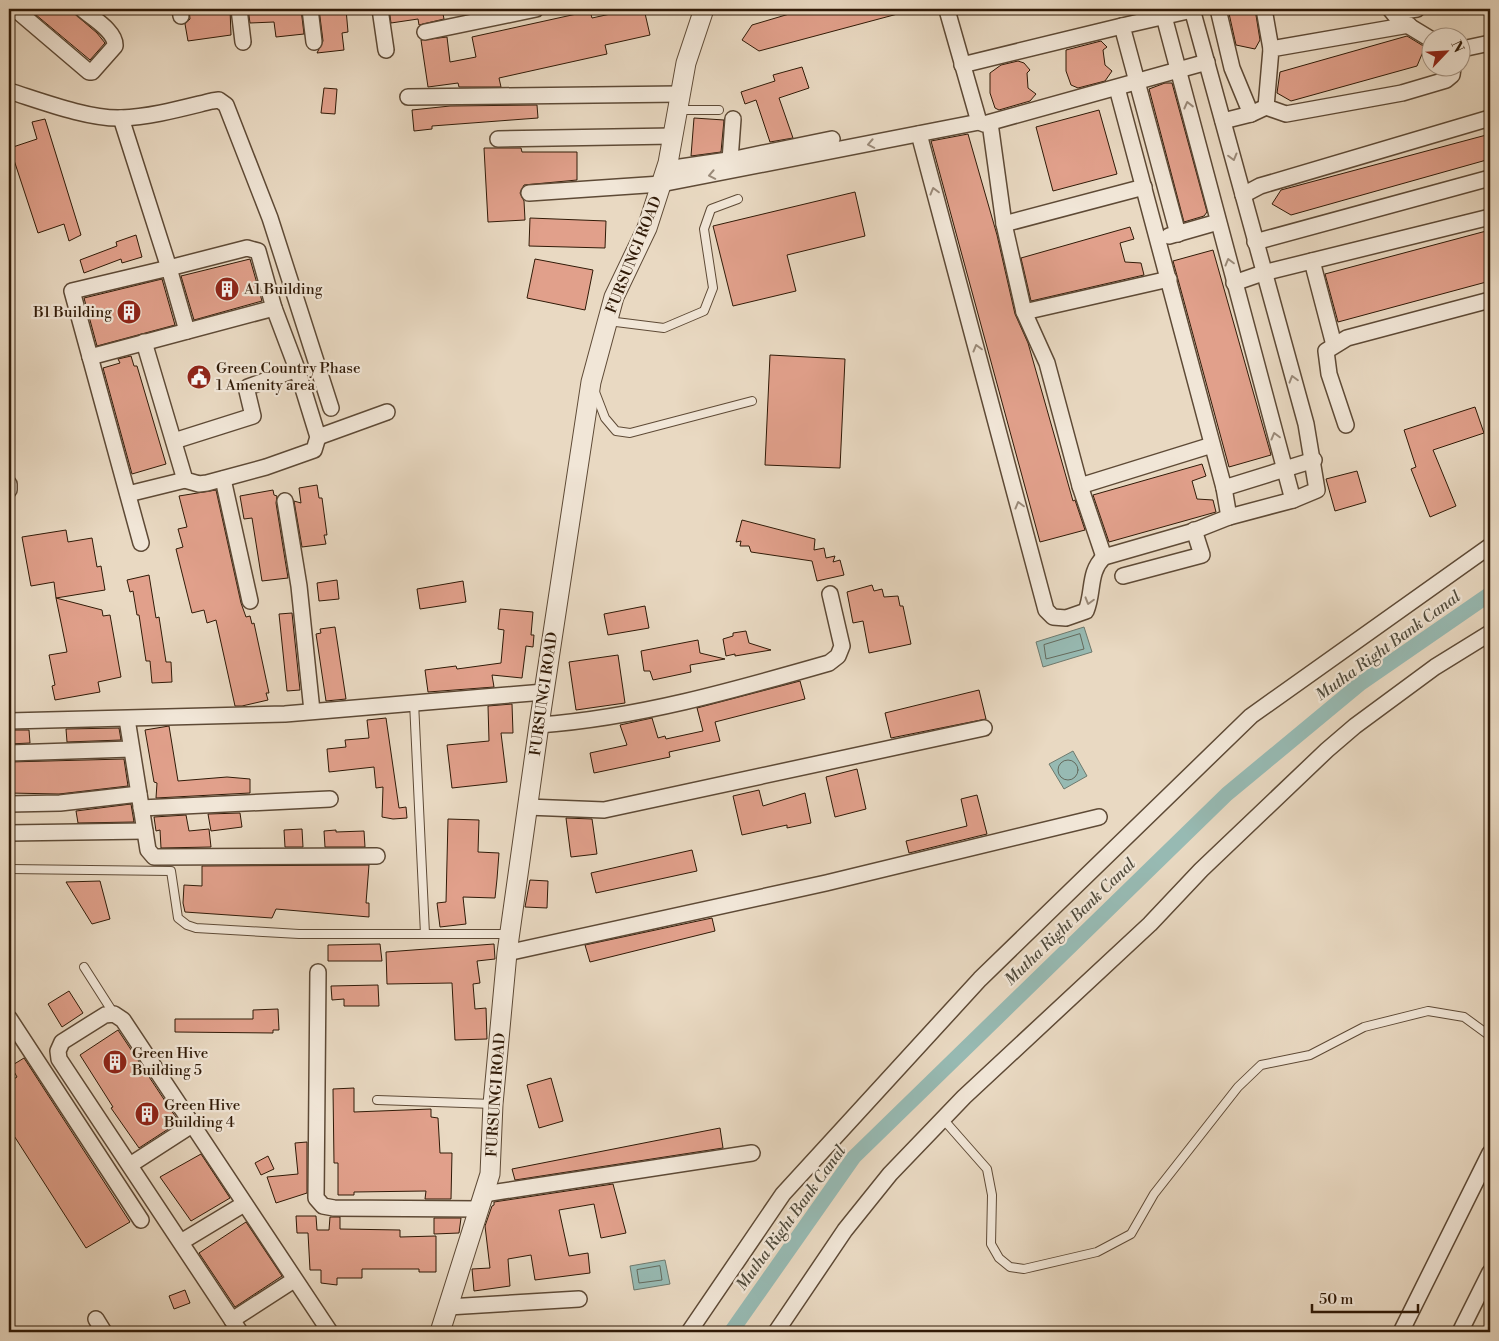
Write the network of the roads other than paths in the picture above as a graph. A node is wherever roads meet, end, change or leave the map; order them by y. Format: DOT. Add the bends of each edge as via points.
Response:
graph roads {
  1 [pos="14,9"];
  2 [pos="82,9"];
  3 [pos="239,9"];
  4 [pos="310,9"];
  5 [pos="380,9"];
  6 [pos="536,9"];
  7 [pos="704,9"];
  8 [pos="950,9"];
  9 [pos="1192,9"];
  10 [pos="1218,9"];
  11 [pos="1264,9"];
  12 [pos="1390,9"];
  13 [pos="1163,13"];
  14 [pos="1412,14"];
  15 [pos="468,16"];
  16 [pos="1122,26"];
  17 [pos="1423,28"];
  18 [pos="425,32"];
  19 [pos="243,42"];
  20 [pos="314,42"];
  21 [pos="1490,43"];
  22 [pos="1472,47"];
  23 [pos="386,50"];
  24 [pos="1271,50"];
  25 [pos="1207,62"];
  26 [pos="962,65"];
  27 [pos="1179,71"];
  28 [pos="1448,78"];
  29 [pos="1137,82"];
  30 [pos="1117,88"];
  31 [pos="9,92"];
  32 [pos="408,97"];
  33 [pos="679,102"];
  34 [pos="1266,107"];
  35 [pos="719,110"];
  36 [pos="1251,114"];
  37 [pos="120,118"];
  38 [pos="1490,118"];
  39 [pos="733,119"];
  40 [pos="1223,121"];
  41 [pos="984,122"];
  42 [pos="919,134"];
  43 [pos="673,136"];
  44 [pos="498,139"];
  45 [pos="832,139"];
  46 [pos="730,160"];
  47 [pos="664,177"];
  48 [pos="1490,178"];
  49 [pos="1144,186"];
  50 [pos="529,193"];
  51 [pos="1244,195"];
  52 [pos="738,199"];
  53 [pos="1490,217"];
  54 [pos="1218,222"];
  55 [pos="1004,224"];
  56 [pos="1178,234"];
  57 [pos="1158,239"];
  58 [pos="1255,242"];
  59 [pos="1312,261"];
  60 [pos="169,268"];
  61 [pos="1263,273"];
  62 [pos="1169,279"];
  63 [pos="1234,283"];
  64 [pos="1490,300"];
  65 [pos="274,308"];
  66 [pos="1024,312"];
  67 [pos="608,321"];
  68 [pos="187,331"];
  69 [pos="144,342"];
  70 [pos="1334,345"];
  71 [pos="90,357"];
  72 [pos="297,369"];
  73 [pos="591,382"];
  74 [pos="752,401"];
  75 [pos="331,408"];
  76 [pos="387,412"];
  77 [pos="1346,425"];
  78 [pos="318,437"];
  79 [pos="174,441"];
  80 [pos="1212,445"];
  81 [pos="1314,460"];
  82 [pos="1284,469"];
  83 [pos="223,479"];
  84 [pos="185,480"];
  85 [pos="9,484"];
  86 [pos="1080,486"];
  87 [pos="1224,488"];
  88 [pos="9,490"];
  89 [pos="128,494"];
  90 [pos="1293,500"];
  91 [pos="286,501"];
  92 [pos="1229,517"];
  93 [pos="1194,530"];
  94 [pos="141,542"];
  95 [pos="1490,546"];
  96 [pos="1104,557"];
  97 [pos="1123,576"];
  98 [pos="830,594"];
  99 [pos="250,601"];
  100 [pos="1490,633"];
  101 [pos="544,692"];
  102 [pos="414,702"];
  103 [pos="312,711"];
  104 [pos="128,719"];
  105 [pos="9,721"];
  106 [pos="539,725"];
  107 [pos="984,728"];
  108 [pos="131,749"];
  109 [pos="9,753"];
  110 [pos="330,799"];
  111 [pos="140,801"];
  112 [pos="9,804"];
  113 [pos="527,807"];
  114 [pos="1099,817"];
  115 [pos="145,831"];
  116 [pos="9,833"];
  117 [pos="377,856"];
  118 [pos="9,869"];
  119 [pos="425,934"];
  120 [pos="510,934"];
  121 [pos="507,953"];
  122 [pos="84,967"];
  123 [pos="318,972"];
  124 [pos="114,1014"];
  125 [pos="9,1018"];
  126 [pos="1490,1036"];
  127 [pos="14,1038"];
  128 [pos="377,1100"];
  129 [pos="493,1104"];
  130 [pos="943,1119"];
  131 [pos="192,1125"];
  132 [pos="752,1153"];
  133 [pos="1490,1153"];
  134 [pos="130,1165"];
  135 [pos="481,1201"];
  136 [pos="244,1204"];
  137 [pos="140,1220"];
  138 [pos="181,1242"];
  139 [pos="1490,1272"];
  140 [pos="294,1280"];
  141 [pos="579,1299"];
  142 [pos="448,1307"];
  143 [pos="96,1318"];
  144 [pos="236,1326"];
  145 [pos="104,1332"];
  146 [pos="330,1332"];
  147 [pos="440,1332"];
  148 [pos="689,1332"];
  149 [pos="776,1332"];
  150 [pos="1401,1332"];
  151 [pos="1460,1332"];
  1 -- 2 [label="street" via="92,72 116,42"];
  3 -- 19 [label="street"];
  4 -- 20 [label="street"];
  5 -- 23 [label="street"];
  6 -- 15 [label="street"];
  7 -- 33 [label="street, FURSUNGI ROAD" via="686,63"];
  8 -- 26 [label="street" via="947,10"];
  9 -- 13 [label="street"];
  9 -- 25 [label="street"];
  10 -- 36 [label="street" via="1232,68"];
  11 -- 24 [label="street"];
  12 -- 14 [label="street" via="1399,20"];
  13 -- 16 [label="street"];
  13 -- 27 [label="street"];
  14 -- 17 [label="street"];
  14 -- 24 [label="street"];
  15 -- 18 [label="street"];
  16 -- 26 [label="street"];
  16 -- 29 [label="street"];
  21 -- 22 [label="street"];
  24 -- 34 [label="street"];
  25 -- 27 [label="street"];
  25 -- 40 [label="street"];
  26 -- 41 [label="street"];
  27 -- 29 [label="street"];
  54 -- 27 [label="street, one-way"];
  28 -- 34 [label="street" via="1402,93 1286,114"];
  29 -- 30 [label="street"];
  29 -- 56 [label="street"];
  30 -- 41 [label="street"];
  30 -- 49 [label="street"];
  31 -- 37 [label="street" via="78,111"];
  32 -- 33 [label="street"];
  33 -- 35 [label="lane"];
  33 -- 43 [label="street, FURSUNGI ROAD"];
  34 -- 36 [label="street"];
  36 -- 40 [label="street"];
  37 -- 60 [label="street"];
  37 -- 75 [label="street" via="219,100 226,105 270,218"];
  38 -- 51 [label="street" via="1260,186"];
  39 -- 46 [label="street"];
  40 -- 51 [label="street, one-way"];
  41 -- 42 [label="street"];
  41 -- 55 [label="street"];
  42 -- 47 [label="street, one-way"];
  96 -- 42 [label="street, one-way" via="1096,564 1091,599 1086,610 1066,618 1052,617 1046,610"];
  43 -- 44 [label="street"];
  43 -- 47 [label="street, FURSUNGI ROAD"];
  45 -- 46 [label="street"];
  46 -- 47 [label="street"];
  47 -- 50 [label="street"];
  47 -- 67 [label="street, FURSUNGI ROAD" via="647,228 614,297"];
  48 -- 58 [label="street"];
  49 -- 55 [label="street"];
  49 -- 57 [label="street"];
  51 -- 58 [label="street"];
  52 -- 67 [label="lane" via="711,209 704,230 713,288 704,311 664,328"];
  53 -- 59 [label="street"];
  54 -- 56 [label="street"];
  63 -- 54 [label="street, one-way"];
  55 -- 66 [label="street"];
  56 -- 57 [label="street"];
  57 -- 62 [label="street"];
  58 -- 61 [label="street"];
  59 -- 61 [label="street"];
  59 -- 70 [label="street"];
  60 -- 65 [label="street" via="247,248 256,249"];
  60 -- 68 [label="street"];
  60 -- 71 [label="street" via="72,292"];
  61 -- 63 [label="street"];
  81 -- 61 [label="street, one-way"];
  62 -- 66 [label="street"];
  62 -- 80 [label="street"];
  82 -- 63 [label="street, one-way"];
  64 -- 70 [label="street" via="1347,338"];
  65 -- 68 [label="street"];
  65 -- 72 [label="street"];
  66 -- 86 [label="street" via="1048,363"];
  67 -- 73 [label="street, FURSUNGI ROAD"];
  68 -- 69 [label="street"];
  69 -- 71 [label="street"];
  69 -- 79 [label="street"];
  70 -- 77 [label="street" via="1326,351 1326,359"];
  71 -- 89 [label="street"];
  72 -- 78 [label="street"];
  72 -- 79 [label="street" via="248,387 253,416"];
  73 -- 74 [label="lane" via="606,418 616,431 650,428"];
  73 -- 101 [label="street, FURSUNGI ROAD"];
  76 -- 78 [label="street"];
  78 -- 83 [label="street" via="311,452"];
  79 -- 84 [label="street"];
  80 -- 86 [label="street"];
  80 -- 87 [label="street"];
  81 -- 82 [label="street"];
  81 -- 90 [label="street" via="1317,490"];
  82 -- 87 [label="street"];
  82 -- 90 [label="street"];
  83 -- 84 [label="street" via="199,484"];
  83 -- 99 [label="street"];
  84 -- 89 [label="street"];
  85 -- 88 [label="street"];
  86 -- 96 [label="street"];
  87 -- 92 [label="street"];
  89 -- 94 [label="street"];
  90 -- 92 [label="street"];
  91 -- 103 [label="street"];
  92 -- 93 [label="street"];
  93 -- 96 [label="street"];
  93 -- 97 [label="street" via="1202,555"];
  95 -- 148 [label="street" via="1251,716 987,972 783,1194"];
  98 -- 106 [label="street" via="842,646 838,656 829,662 737,688 587,722"];
  100 -- 130 [label="street" via="1436,667 1327,750 1201,870 1150,924"];
  101 -- 102 [label="street"];
  101 -- 106 [label="street, FURSUNGI ROAD"];
  102 -- 103 [label="street"];
  102 -- 119 [label="lane"];
  103 -- 104 [label="street"];
  104 -- 105 [label="street"];
  104 -- 108 [label="street"];
  106 -- 113 [label="street, FURSUNGI ROAD"];
  107 -- 113 [label="street" via="604,810"];
  108 -- 109 [label="street"];
  108 -- 111 [label="street"];
  110 -- 111 [label="street"];
  111 -- 112 [label="street"];
  111 -- 115 [label="street"];
  113 -- 120 [label="street, FURSUNGI ROAD"];
  114 -- 121 [label="street" via="826,883"];
  115 -- 116 [label="street"];
  115 -- 117 [label="street" via="148,850 154,857"];
  118 -- 119 [label="lane" via="171,871 178,918 196,928 299,934"];
  119 -- 120 [label="lane"];
  120 -- 121 [label="street, FURSUNGI ROAD"];
  121 -- 129 [label="street, FURSUNGI ROAD"];
  122 -- 124 [label="lane"];
  123 -- 135 [label="street" via="316,1198 323,1206 334,1208"];
  124 -- 131 [label="street" via="122,1020"];
  124 -- 134 [label="street" via="105,1014 62,1042 58,1051 59,1059"];
  125 -- 127 [label="street"];
  126 -- 130 [label="lane" via="1464,1016 1428,1011 1364,1027 1310,1055 1261,1065 1238,1087 1154,1194 1131,1234 1097,1252 1024,1269 1010,1267 991,1244 992,1195 987,1169"];
  127 -- 137 [label="street"];
  128 -- 129 [label="lane"];
  129 -- 135 [label="street, FURSUNGI ROAD" via="490,1174"];
  130 -- 149 [label="street" via="890,1174 845,1230"];
  131 -- 134 [label="street"];
  131 -- 136 [label="street"];
  132 -- 135 [label="street"];
  133 -- 150 [label="street"];
  134 -- 138 [label="street"];
  135 -- 142 [label="street, FURSUNGI ROAD"];
  136 -- 138 [label="street"];
  136 -- 140 [label="street"];
  138 -- 144 [label="street"];
  139 -- 151 [label="street"];
  140 -- 144 [label="street"];
  140 -- 146 [label="street"];
  141 -- 142 [label="street"];
  142 -- 147 [label="street, FURSUNGI ROAD"];
  143 -- 145 [label="street"];
}
